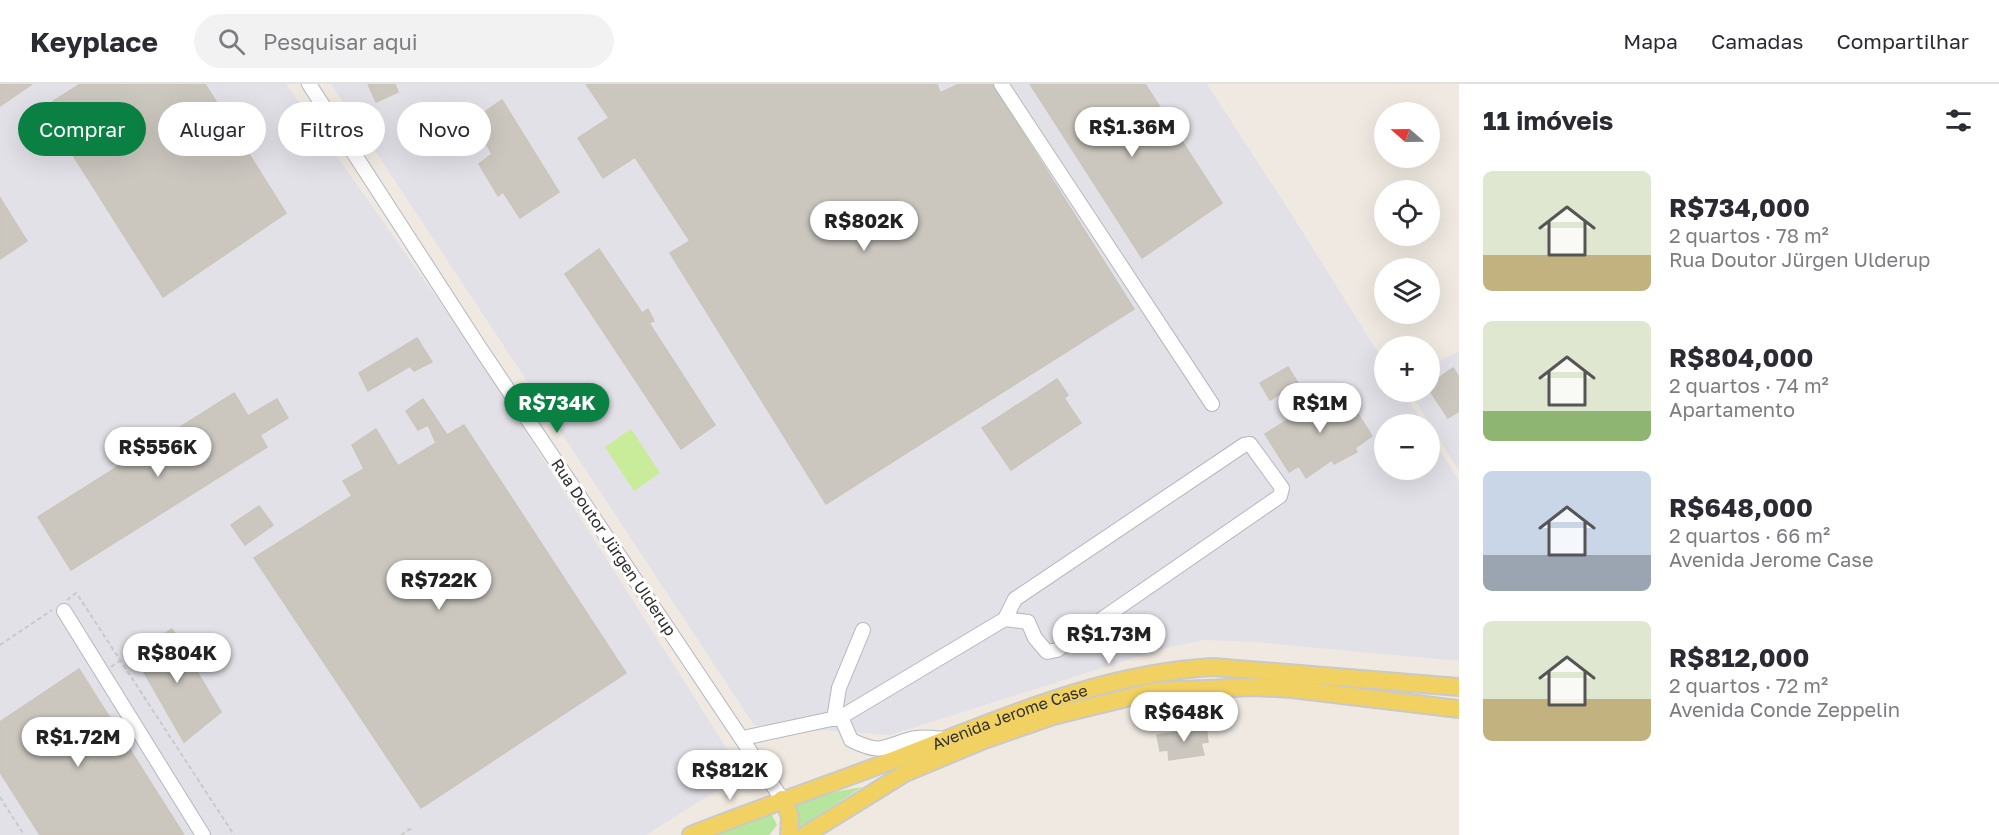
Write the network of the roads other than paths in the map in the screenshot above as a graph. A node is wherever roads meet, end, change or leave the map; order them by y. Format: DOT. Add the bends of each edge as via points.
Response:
graph roads {
  1 [pos="309,84"];
  2 [pos="1001,84"];
  3 [pos="1212,404"];
  4 [pos="64,611"];
  5 [pos="1005,619"];
  6 [pos="863,630"];
  7 [pos="1459,687"];
  8 [pos="1459,709"];
  9 [pos="838,718"];
  10 [pos="743,738"];
  11 [pos="945,739"];
  12 [pos="782,799"];
  13 [pos="203,835"];
  14 [pos="691,835"];
  15 [pos="789,835"];
  16 [pos="805,835"];
  1 -- 10 [label="street, Rua Doutor Jürgen Ulderup" via="478,345"];
  2 -- 3 [label="street"];
  4 -- 13 [label="street"];
  5 -- 5 [label="street" via="1028,622 1047,652 1057,650 1280,496 1282,488 1250,444 1244,445 1015,599"];
  5 -- 9 [label="street"];
  6 -- 9 [label="street" via="839,688"];
  7 -- 11 [label="main road, Avenida Jerome Case" via="1214,667 1177,669 1069,693"];
  8 -- 16 [label="main road, Avenida Jerome Case" via="1292,689 1155,691 1053,716 984,740 905,773"];
  9 -- 10 [label="street"];
  9 -- 11 [label="street" via="851,740 868,748 888,748 922,737"];
  10 -- 12 [label="street, Rua Doutor Jürgen Ulderup"];
  11 -- 12 [label="main road, Avenida Jerome Case"];
  12 -- 14 [label="main road, Avenida Jerome Case"];
  12 -- 15 [label="main road" via="790,816"];
}
